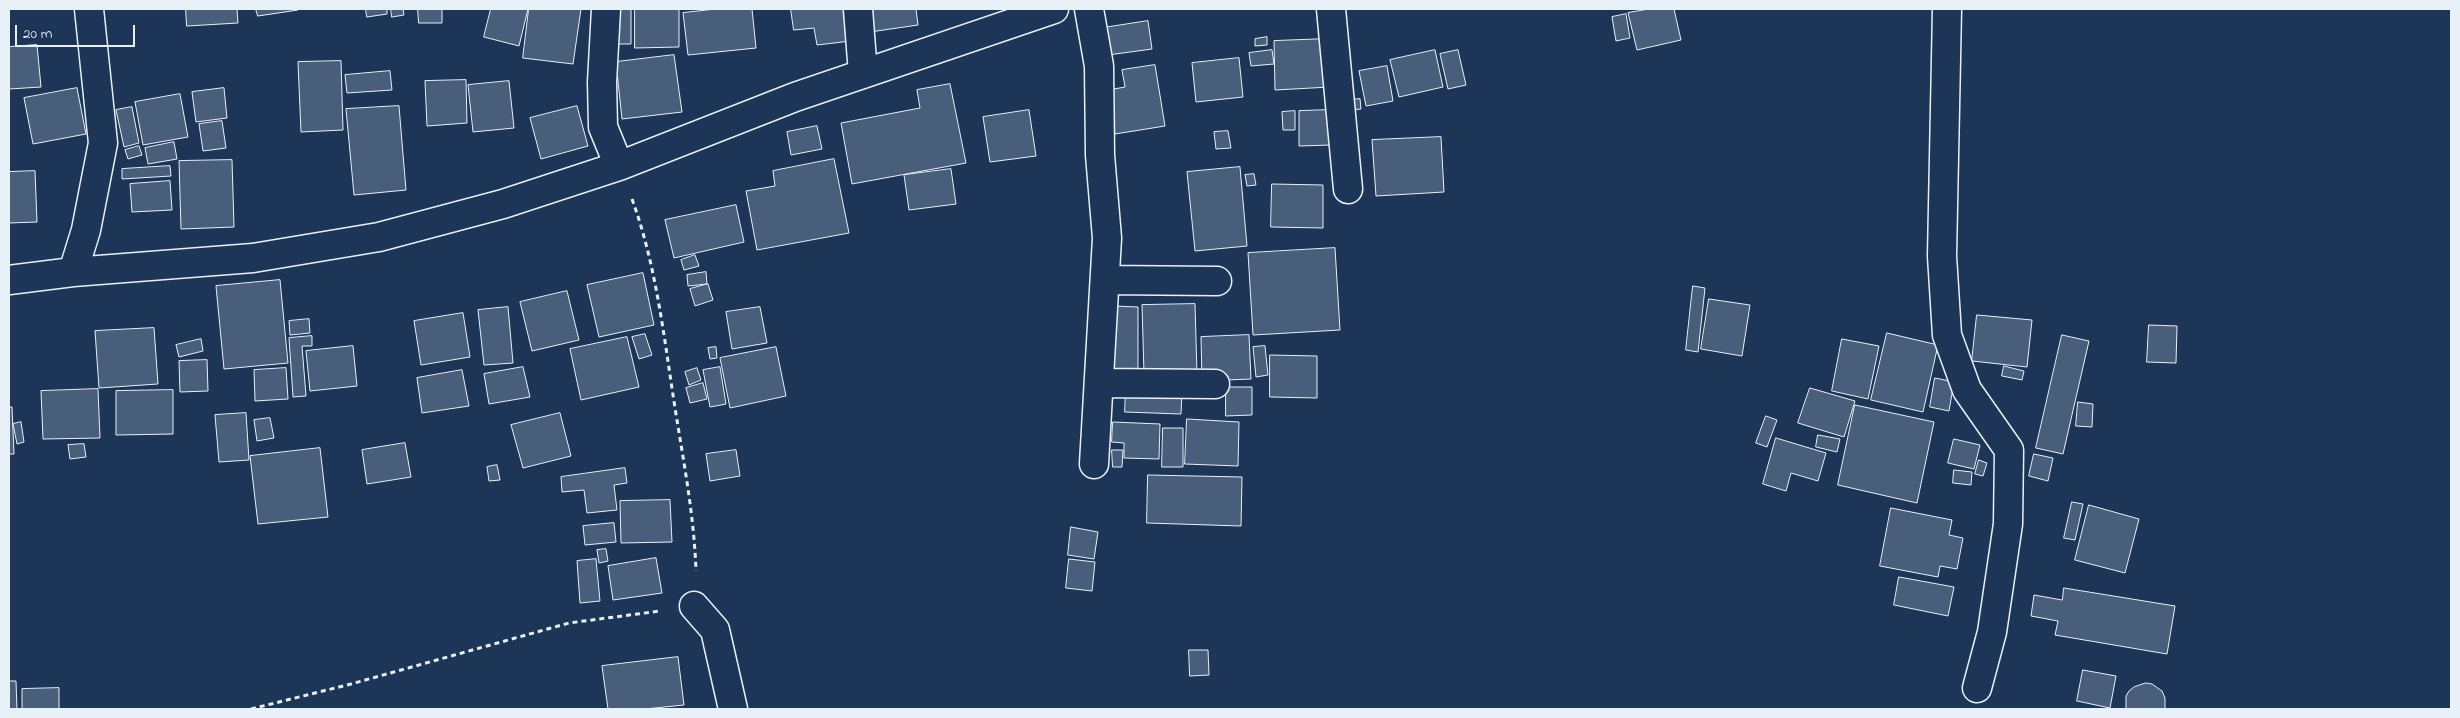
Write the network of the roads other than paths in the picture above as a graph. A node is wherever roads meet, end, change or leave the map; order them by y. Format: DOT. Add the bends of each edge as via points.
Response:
graph roads {
  1 [pos="89,9"];
  2 [pos="606,9"];
  3 [pos="858,9"];
  4 [pos="1054,9"];
  5 [pos="1089,9"];
  6 [pos="1331,9"];
  7 [pos="1947,9"];
  8 [pos="863,74"];
  9 [pos="619,166"];
  10 [pos="1348,189"];
  11 [pos="73,272"];
  12 [pos="9,280"];
  13 [pos="1104,280"];
  14 [pos="1217,281"];
  15 [pos="1099,383"];
  16 [pos="1215,384"];
  17 [pos="1094,464"];
  18 [pos="694,606"];
  19 [pos="1976,688"];
  20 [pos="733,709"];
  1 -- 11 [label="street" via="103,142 86,230"];
  2 -- 9 [label="street" via="603,127"];
  3 -- 8 [label="street"];
  4 -- 8 [label="street"];
  5 -- 13 [label="street" via="1099,66 1100,155 1107,238"];
  6 -- 10 [label="street"];
  7 -- 19 [label="street" via="1942,256 1948,335 1966,390 2009,450 2008,524 1992,632"];
  8 -- 9 [label="street"];
  9 -- 11 [label="street" via="503,204 379,237 253,258"];
  11 -- 12 [label="street"];
  13 -- 14 [label="street"];
  13 -- 15 [label="street"];
  15 -- 16 [label="street"];
  15 -- 17 [label="street"];
  18 -- 20 [label="street" via="715,630"];
}
